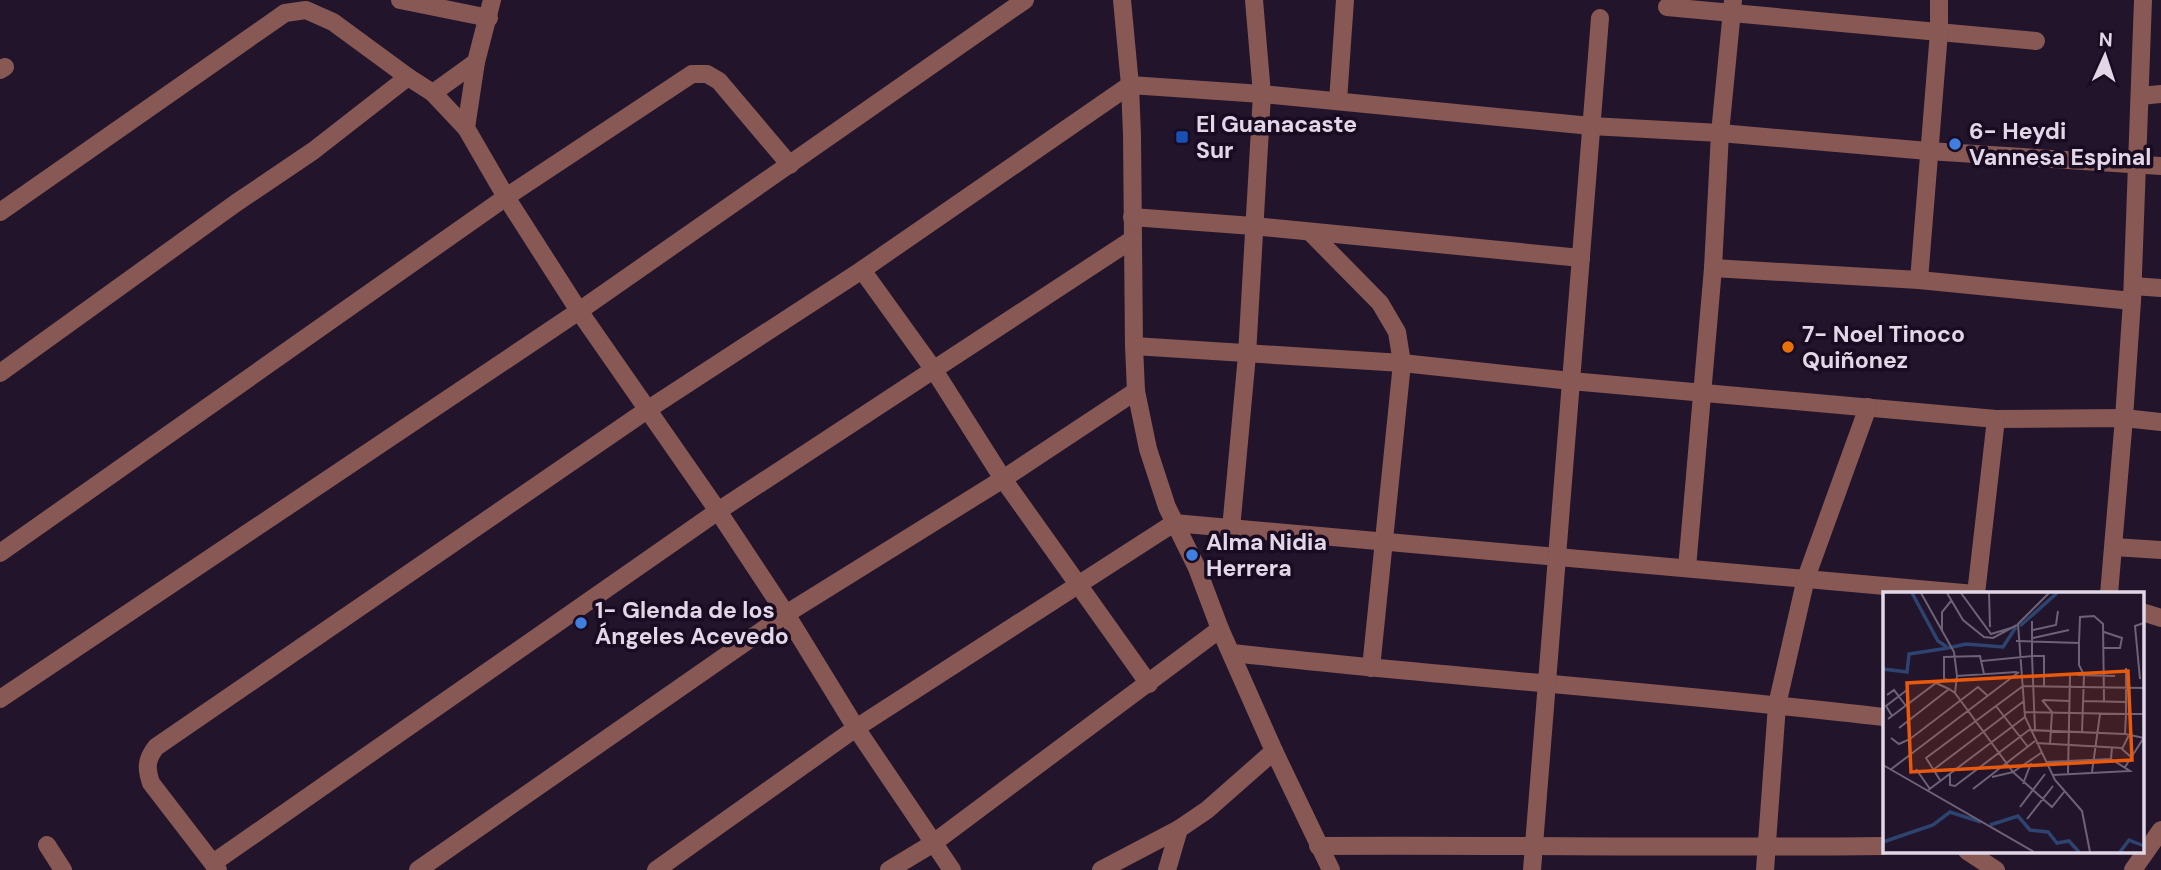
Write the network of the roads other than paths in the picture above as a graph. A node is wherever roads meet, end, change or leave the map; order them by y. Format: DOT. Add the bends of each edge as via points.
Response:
graph roads {
  1 [pos="400,0"];
  2 [pos="1025,0"];
  3 [pos="1122,0"];
  4 [pos="1254,0"];
  5 [pos="1345,0"];
  6 [pos="1939,0"];
  7 [pos="2143,0"];
  8 [pos="1733,6"];
  9 [pos="1667,7"];
  10 [pos="490,9"];
  11 [pos="1600,18"];
  12 [pos="1939,32"];
  13 [pos="2036,41"];
  14 [pos="476,62"];
  15 [pos="408,77"];
  16 [pos="1130,85"];
  17 [pos="433,93"];
  18 [pos="1262,94"];
  19 [pos="2161,94"];
  20 [pos="2140,96"];
  21 [pos="1338,101"];
  22 [pos="1591,126"];
  23 [pos="466,128"];
  24 [pos="1720,133"];
  25 [pos="1928,151"];
  26 [pos="790,165"];
  27 [pos="2137,165"];
  28 [pos="2161,166"];
  29 [pos="506,197"];
  30 [pos="0,212"];
  31 [pos="1132,217"];
  32 [pos="1253,226"];
  33 [pos="1311,233"];
  34 [pos="1133,239"];
  35 [pos="1581,258"];
  36 [pos="1713,268"];
  37 [pos="862,270"];
  38 [pos="1919,280"];
  39 [pos="2161,288"];
  40 [pos="2132,294"];
  41 [pos="579,310"];
  42 [pos="1134,346"];
  43 [pos="1247,355"];
  44 [pos="1402,363"];
  45 [pos="934,370"];
  46 [pos="0,373"];
  47 [pos="1571,381"];
  48 [pos="1136,390"];
  49 [pos="1701,392"];
  50 [pos="1868,407"];
  51 [pos="647,410"];
  52 [pos="2124,418"];
  53 [pos="1996,419"];
  54 [pos="2161,422"];
  55 [pos="1003,479"];
  56 [pos="718,511"];
  57 [pos="1174,523"];
  58 [pos="1231,529"];
  59 [pos="1385,543"];
  60 [pos="2114,547"];
  61 [pos="2161,550"];
  62 [pos="0,552"];
  63 [pos="1556,558"];
  64 [pos="1687,568"];
  65 [pos="1806,578"];
  66 [pos="1077,584"];
  67 [pos="1964,592"];
  68 [pos="1975,592"];
  69 [pos="2109,592"];
  70 [pos="786,614"];
  71 [pos="1220,629"];
  72 [pos="1232,653"];
  73 [pos="1371,668"];
  74 [pos="1547,682"];
  75 [pos="1149,684"];
  76 [pos="0,699"];
  77 [pos="1777,705"];
  78 [pos="1883,717"];
  79 [pos="856,728"];
  80 [pos="1274,751"];
  81 [pos="1179,830"];
  82 [pos="932,844"];
  83 [pos="1534,844"];
  84 [pos="47,845"];
  85 [pos="1318,846"];
  86 [pos="1883,846"];
  87 [pos="1766,848"];
  88 [pos="1969,852"];
  89 [pos="2142,852"];
  90 [pos="215,867"];
  91 [pos="63,870"];
  92 [pos="418,870"];
  93 [pos="656,870"];
  94 [pos="889,870"];
  95 [pos="952,870"];
  96 [pos="1101,870"];
  97 [pos="1167,870"];
  98 [pos="1331,870"];
  99 [pos="1532,870"];
  100 [pos="1765,870"];
  101 [pos="1996,870"];
  102 [pos="2133,870"];
  1 -- 10 [label="street"];
  2 -- 26 [label="street"];
  3 -- 16 [label="street"];
  4 -- 18 [label="street"];
  5 -- 21 [label="street"];
  6 -- 12 [label="street"];
  7 -- 20 [label="street"];
  8 -- 9 [label="street"];
  8 -- 12 [label="street"];
  8 -- 24 [label="street"];
  10 -- 14 [label="street"];
  11 -- 22 [label="street"];
  12 -- 13 [label="street"];
  12 -- 25 [label="street"];
  14 -- 17 [label="street"];
  14 -- 23 [label="street"];
  15 -- 17 [label="street"];
  15 -- 30 [label="street" via="333,22 306,10 285,13"];
  15 -- 46 [label="street" via="313,151"];
  16 -- 18 [label="street"];
  16 -- 31 [label="street"];
  16 -- 37 [label="street"];
  17 -- 23 [label="street"];
  18 -- 21 [label="street"];
  18 -- 32 [label="street"];
  19 -- 20 [label="street"];
  20 -- 27 [label="street"];
  21 -- 22 [label="street"];
  22 -- 24 [label="street"];
  22 -- 35 [label="street"];
  23 -- 29 [label="street"];
  24 -- 25 [label="street"];
  24 -- 36 [label="street"];
  25 -- 27 [label="street"];
  25 -- 38 [label="street"];
  26 -- 29 [label="street" via="719,81 707,74 692,74"];
  26 -- 41 [label="street"];
  27 -- 28 [label="street"];
  27 -- 40 [label="street"];
  29 -- 41 [label="street"];
  29 -- 62 [label="street"];
  31 -- 32 [label="street"];
  31 -- 34 [label="street"];
  32 -- 33 [label="street"];
  32 -- 43 [label="street"];
  33 -- 35 [label="street"];
  33 -- 44 [label="street" via="1380,303 1397,332"];
  34 -- 42 [label="street"];
  34 -- 45 [label="street"];
  35 -- 47 [label="street"];
  36 -- 38 [label="street"];
  36 -- 49 [label="street"];
  37 -- 45 [label="street"];
  37 -- 51 [label="street"];
  38 -- 40 [label="street"];
  39 -- 40 [label="street"];
  40 -- 52 [label="street"];
  41 -- 51 [label="street"];
  41 -- 76 [label="street"];
  42 -- 43 [label="street"];
  42 -- 48 [label="street"];
  43 -- 44 [label="street"];
  43 -- 58 [label="street"];
  44 -- 47 [label="street"];
  44 -- 59 [label="street"];
  45 -- 55 [label="street"];
  45 -- 56 [label="street"];
  47 -- 49 [label="street"];
  47 -- 63 [label="street"];
  48 -- 55 [label="street"];
  48 -- 57 [label="street" via="1148,449"];
  49 -- 50 [label="street"];
  49 -- 64 [label="street"];
  50 -- 53 [label="street"];
  50 -- 65 [label="street"];
  51 -- 56 [label="street"];
  51 -- 90 [label="street" via="156,747 148,757 151,783"];
  52 -- 53 [label="street"];
  52 -- 54 [label="street"];
  52 -- 60 [label="street"];
  53 -- 68 [label="street"];
  55 -- 66 [label="street"];
  55 -- 70 [label="street"];
  56 -- 70 [label="street"];
  56 -- 90 [label="street"];
  57 -- 58 [label="street"];
  57 -- 66 [label="street"];
  57 -- 71 [label="street" via="1198,568"];
  58 -- 59 [label="street"];
  59 -- 63 [label="street"];
  59 -- 73 [label="street"];
  60 -- 61 [label="street"];
  60 -- 69 [label="street"];
  63 -- 64 [label="street"];
  63 -- 74 [label="street"];
  64 -- 65 [label="street"];
  65 -- 67 [label="street"];
  65 -- 77 [label="street"];
  66 -- 75 [label="street"];
  66 -- 79 [label="street"];
  70 -- 79 [label="street"];
  70 -- 92 [label="street"];
  71 -- 72 [label="street"];
  71 -- 75 [label="street"];
  72 -- 73 [label="street"];
  72 -- 80 [label="street"];
  73 -- 74 [label="street"];
  74 -- 77 [label="street"];
  74 -- 83 [label="street"];
  75 -- 82 [label="street"];
  77 -- 78 [label="street"];
  77 -- 87 [label="street"];
  79 -- 82 [label="street"];
  79 -- 93 [label="street"];
  80 -- 81 [label="street"];
  80 -- 85 [label="street"];
  81 -- 96 [label="street"];
  81 -- 97 [label="street"];
  82 -- 94 [label="street"];
  82 -- 95 [label="street"];
  83 -- 85 [label="street"];
  83 -- 87 [label="street"];
  83 -- 99 [label="street"];
  84 -- 91 [label="street"];
  85 -- 98 [label="street"];
  86 -- 87 [label="street"];
  87 -- 100 [label="street"];
  88 -- 101 [label="street"];
  89 -- 102 [label="street"];
}
